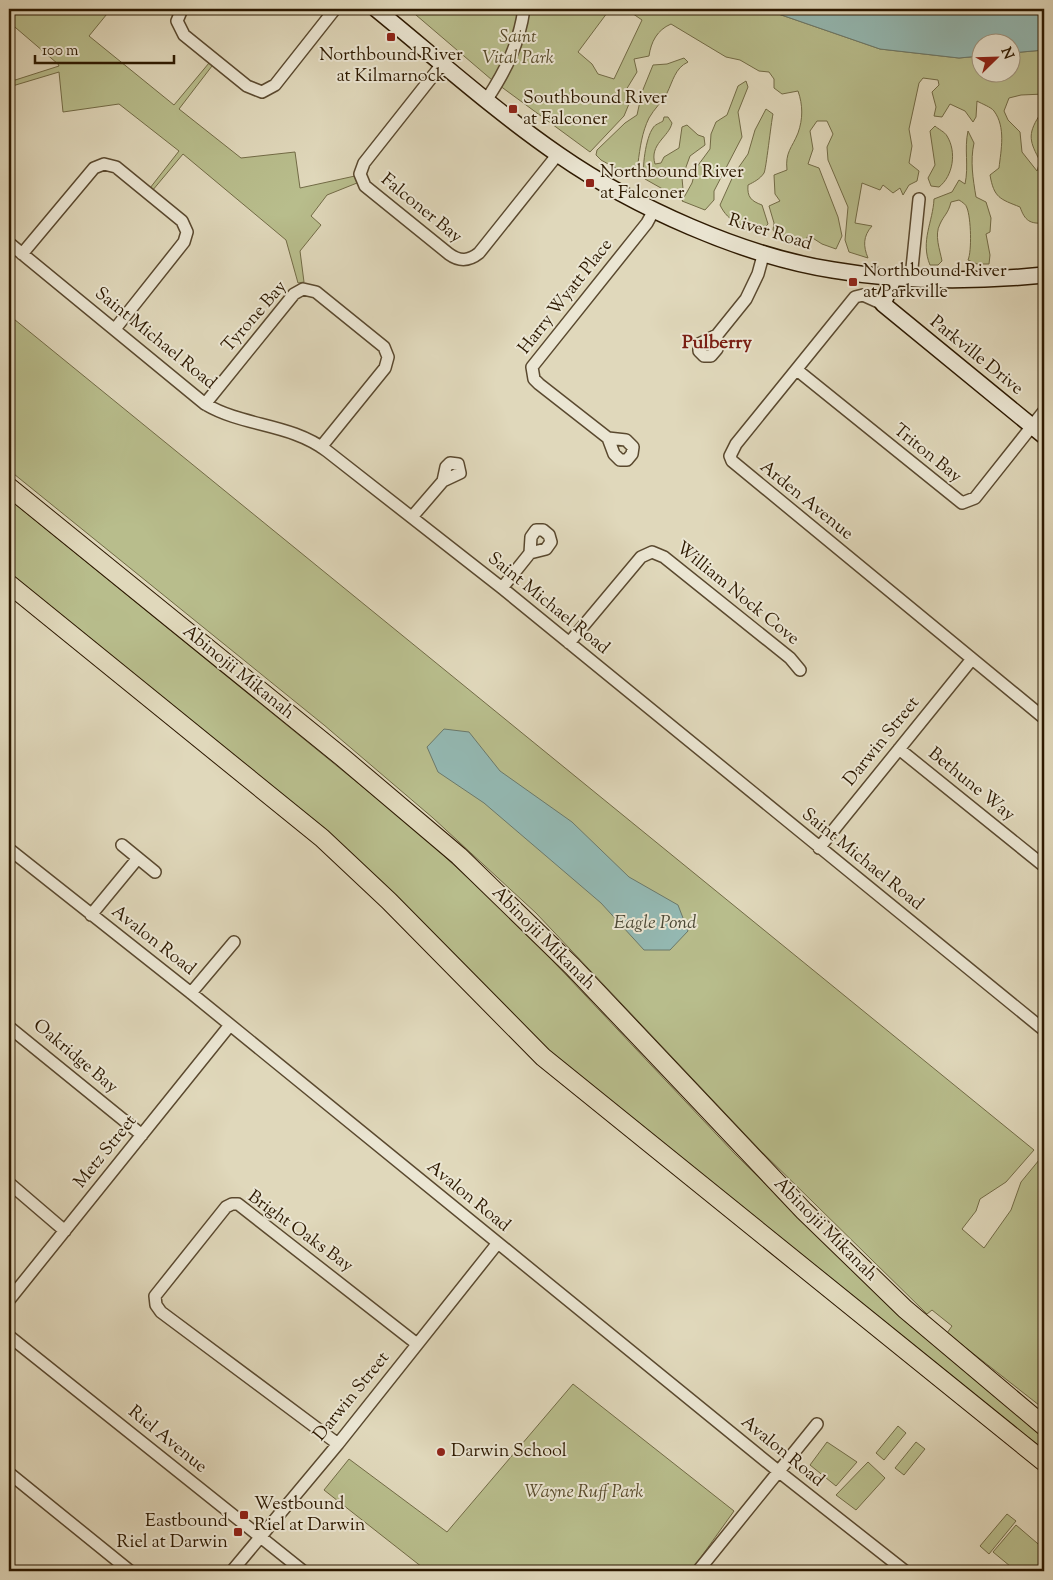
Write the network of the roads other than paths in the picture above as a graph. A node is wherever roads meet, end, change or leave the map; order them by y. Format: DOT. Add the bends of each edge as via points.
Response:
graph roads {
  1 [pos="182,9"];
  2 [pos="335,9"];
  3 [pos="376,9"];
  4 [pos="524,9"];
  5 [pos="443,63"];
  6 [pos="486,99"];
  7 [pos="558,154"];
  8 [pos="919,199"];
  9 [pos="654,210"];
  10 [pos="9,243"];
  11 [pos="764,252"];
  12 [pos="22,254"];
  13 [pos="1044,275"];
  14 [pos="894,277"];
  15 [pos="911,278"];
  16 [pos="883,304"];
  17 [pos="115,329"];
  18 [pos="717,335"];
  19 [pos="797,370"];
  20 [pos="205,404"];
  21 [pos="1044,411"];
  22 [pos="1032,425"];
  23 [pos="1044,436"];
  24 [pos="608,438"];
  25 [pos="321,447"];
  26 [pos="443,481"];
  27 [pos="9,487"];
  28 [pos="412,518"];
  29 [pos="530,553"];
  30 [pos="9,584"];
  31 [pos="502,588"];
  32 [pos="568,643"];
  33 [pos="972,660"];
  34 [pos="800,670"];
  35 [pos="1044,718"];
  36 [pos="899,749"];
  37 [pos="122,845"];
  38 [pos="819,848"];
  39 [pos="9,849"];
  40 [pos="138,858"];
  41 [pos="1044,866"];
  42 [pos="155,872"];
  43 [pos="91,915"];
  44 [pos="234,942"];
  45 [pos="191,993"];
  46 [pos="230,1025"];
  47 [pos="9,1027"];
  48 [pos="1044,1030"];
  49 [pos="142,1135"];
  50 [pos="9,1183"];
  51 [pos="65,1231"];
  52 [pos="498,1244"];
  53 [pos="9,1300"];
  54 [pos="9,1336"];
  55 [pos="417,1344"];
  56 [pos="817,1424"];
  57 [pos="1044,1426"];
  58 [pos="338,1444"];
  59 [pos="1044,1462"];
  60 [pos="778,1471"];
  61 [pos="9,1473"];
  62 [pos="260,1537"];
  63 [pos="701,1570"];
  64 [pos="130,1571"];
  65 [pos="232,1571"];
  66 [pos="303,1571"];
  67 [pos="905,1571"];
  1 -- 2 [label="street" via="177,21 184,35 247,86 262,92 274,85"];
  3 -- 5 [label="street, River Road"];
  4 -- 6 [label="street" via="506,71"];
  5 -- 6 [label="street, River Road"];
  5 -- 7 [label="street, Falconer Bay" via="364,163 360,174 366,186 455,259 467,260 478,253"];
  6 -- 7 [label="street, River Road"];
  7 -- 9 [label="street, River Road"];
  8 -- 15 [label="street"];
  9 -- 11 [label="street, River Road" via="708,234"];
  9 -- 24 [label="street, Harry Wyatt Place" via="532,367 534,379 539,384"];
  10 -- 12 [label="street, Saint Michael Road"];
  11 -- 14 [label="street, River Road" via="831,270"];
  11 -- 18 [label="street" via="746,299"];
  12 -- 17 [label="street, Saint Michael Road"];
  12 -- 17 [label="street" via="94,168 104,164 116,167 182,221 187,232 184,242"];
  13 -- 15 [label="street, River Road" via="1003,279"];
  14 -- 15 [label="street, River Road"];
  14 -- 16 [label="street"];
  16 -- 19 [label="street, Arden Avenue" via="863,295 855,297"];
  16 -- 22 [label="street, Parkville Drive"];
  17 -- 20 [label="street, Saint Michael Road"];
  19 -- 22 [label="street, Triton Bay" via="962,503 975,498"];
  19 -- 33 [label="street, Arden Avenue" via="732,449 732,461"];
  20 -- 25 [label="street, Saint Michael Road" via="234,418 296,433"];
  20 -- 25 [label="street, Tyrone Bay" via="294,294 303,289 316,292 384,347 388,357 385,368"];
  21 -- 22 [label="street, Triton Bay"];
  22 -- 23 [label="street, Parkville Drive"];
  25 -- 28 [label="street, Saint Michael Road"];
  26 -- 28 [label="street"];
  27 -- 57 [label="main road, Abinojii Mikanah" via="335,750 459,856 573,967 804,1211 905,1309"];
  28 -- 31 [label="street, Saint Michael Road"];
  29 -- 31 [label="street"];
  30 -- 59 [label="main road, Abinojii Mikanah" via="322,838 544,1057"];
  31 -- 32 [label="street, Saint Michael Road"];
  32 -- 34 [label="street, William Nock Cove" via="641,557 652,552 664,557 790,658"];
  32 -- 38 [label="street, Saint Michael Road"];
  33 -- 35 [label="street, Arden Avenue"];
  33 -- 36 [label="street, Darwin Street"];
  36 -- 38 [label="street, Darwin Street"];
  36 -- 41 [label="street, Bethune Way"];
  37 -- 40 [label="street"];
  38 -- 48 [label="street, Saint Michael Road"];
  39 -- 43 [label="street, Avalon Road"];
  40 -- 42 [label="street"];
  40 -- 43 [label="street"];
  43 -- 45 [label="street, Avalon Road"];
  44 -- 45 [label="street"];
  45 -- 46 [label="street, Avalon Road"];
  46 -- 49 [label="street, Metz Street"];
  46 -- 52 [label="street, Avalon Road"];
  47 -- 49 [label="street, Oakridge Bay"];
  49 -- 51 [label="street, Metz Street"];
  50 -- 51 [label="street"];
  51 -- 53 [label="street, Metz Street"];
  52 -- 55 [label="street, Darwin Street"];
  52 -- 60 [label="street, Avalon Road"];
  54 -- 62 [label="street, Riel Avenue"];
  55 -- 58 [label="street, Darwin Street"];
  55 -- 58 [label="street, Bright Oaks Bay" via="238,1204 226,1207 155,1296 161,1312"];
  56 -- 60 [label="street"];
  58 -- 62 [label="street, Darwin Street"];
  60 -- 63 [label="street"];
  60 -- 67 [label="street, Avalon Road"];
  61 -- 64 [label="street"];
  62 -- 65 [label="street, Darwin Street"];
  62 -- 66 [label="street, Riel Avenue"];
}
